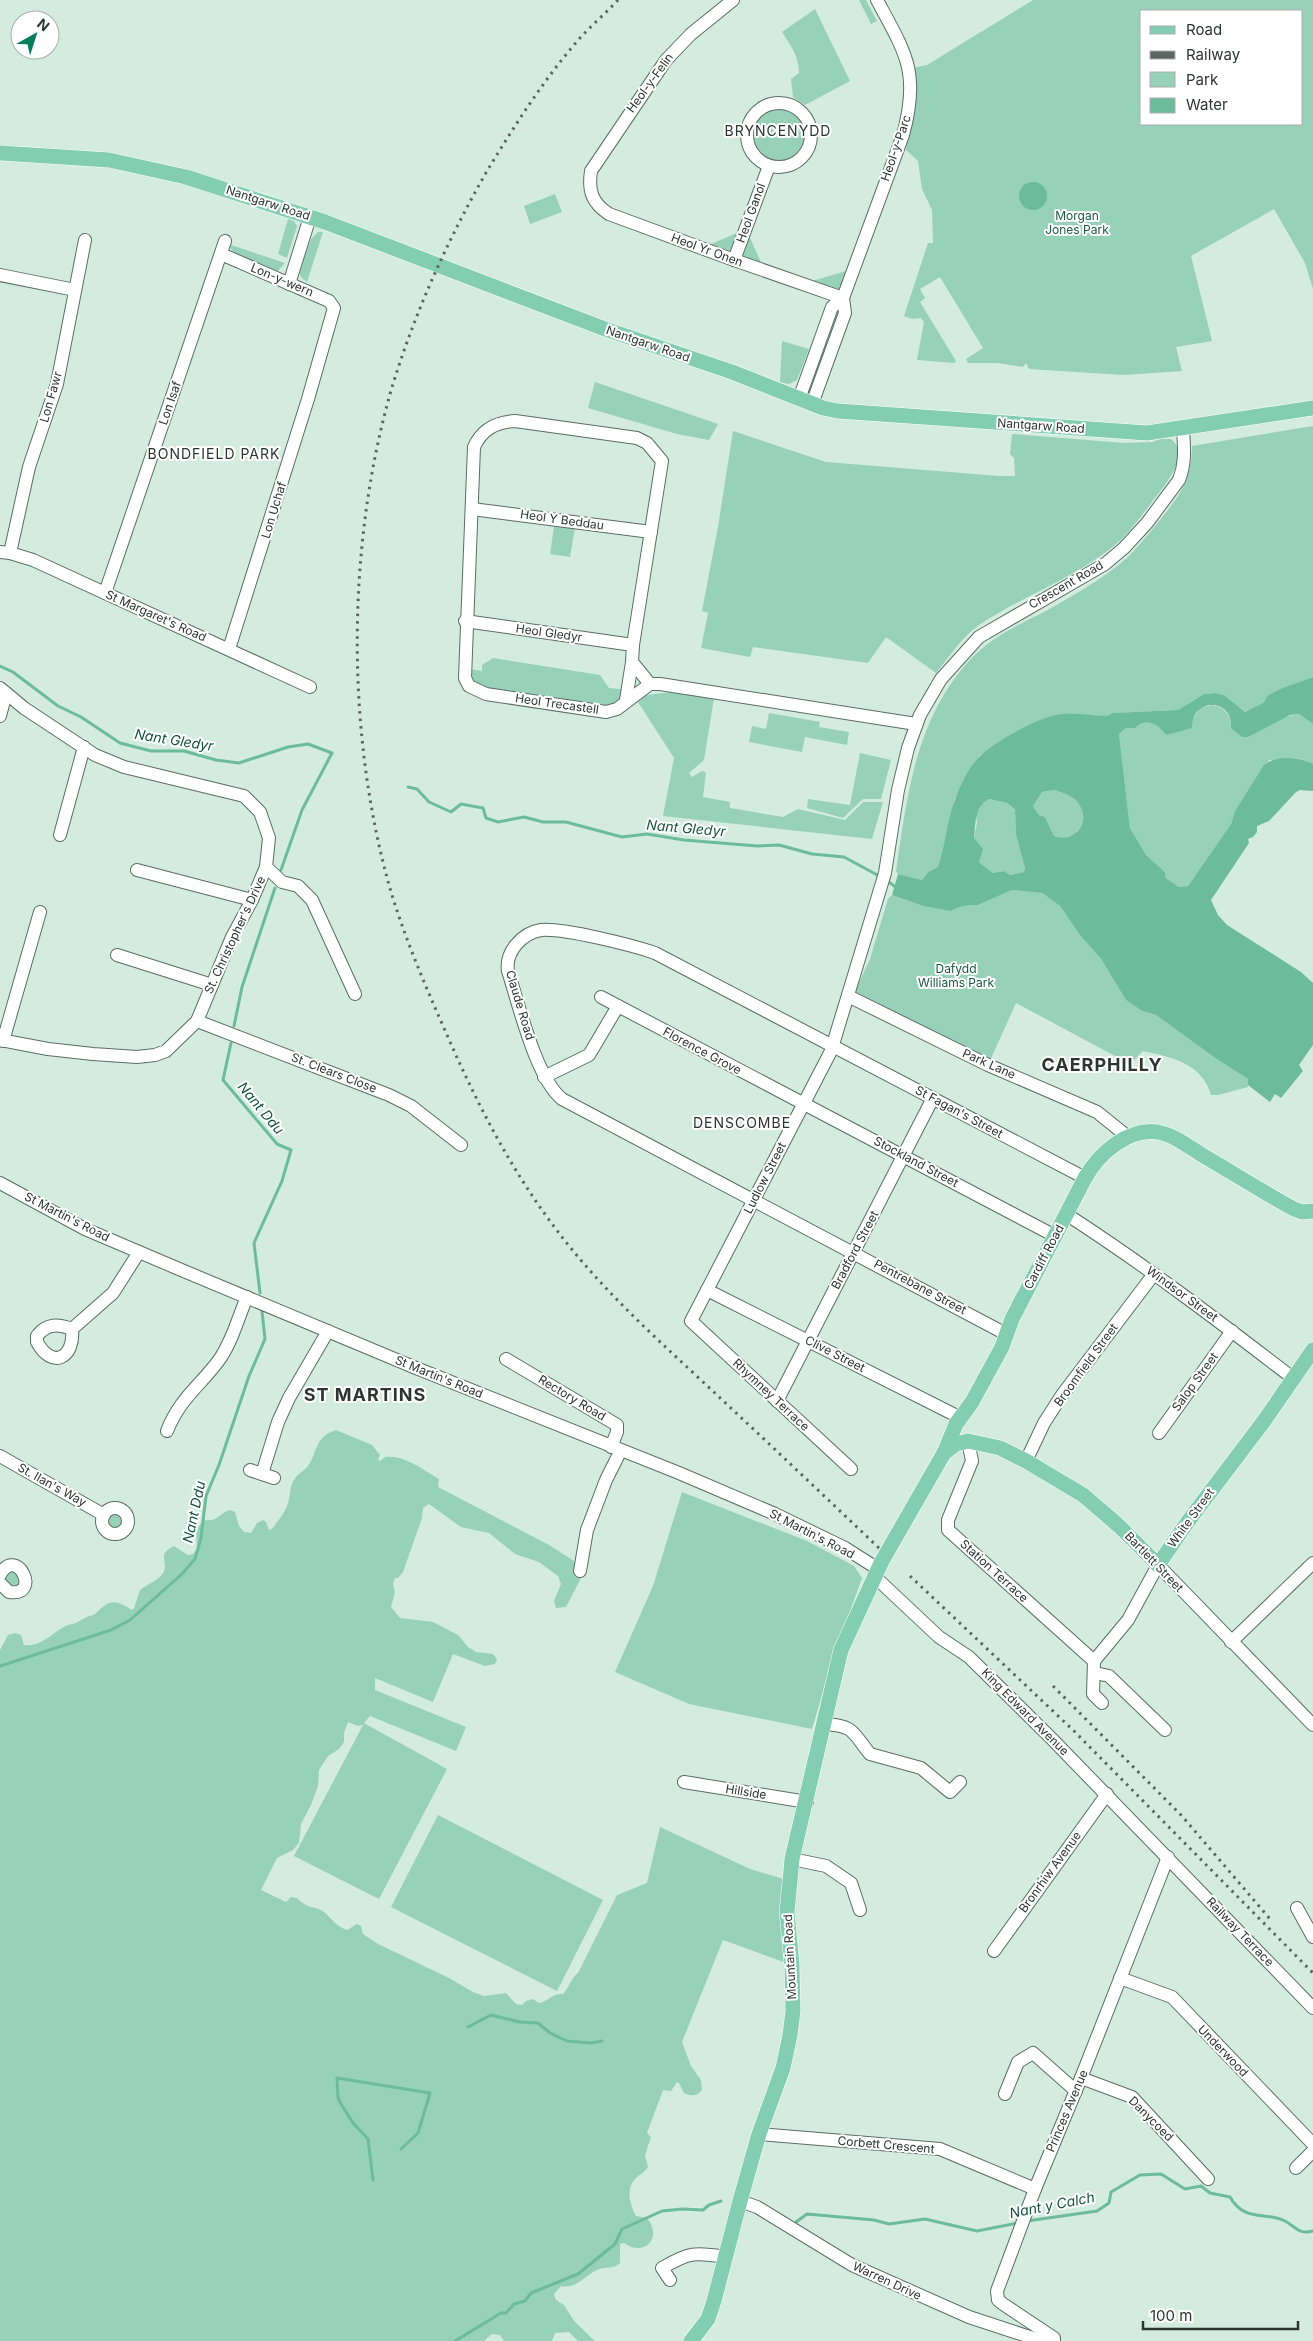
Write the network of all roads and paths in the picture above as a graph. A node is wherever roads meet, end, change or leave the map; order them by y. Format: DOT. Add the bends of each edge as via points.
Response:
graph roads {
  1 [pos="733,0"];
  2 [pos="877,0"];
  3 [pos="0,153"];
  4 [pos="769,166"];
  5 [pos="589,183"];
  6 [pos="310,217"];
  7 [pos="85,240"];
  8 [pos="224,241"];
  9 [pos="221,254"];
  10 [pos="734,260"];
  11 [pos="0,275"];
  12 [pos="289,284"];
  13 [pos="75,290"];
  14 [pos="843,298"];
  15 [pos="334,314"];
  16 [pos="806,401"];
  17 [pos="1313,408"];
  18 [pos="1182,428"];
  19 [pos="472,509"];
  20 [pos="651,532"];
  21 [pos="5,552"];
  22 [pos="105,593"];
  23 [pos="465,621"];
  24 [pos="633,645"];
  25 [pos="229,649"];
  26 [pos="632,662"];
  27 [pos="650,684"];
  28 [pos="310,687"];
  29 [pos="3,690"];
  30 [pos="626,700"];
  31 [pos="0,716"];
  32 [pos="916,724"];
  33 [pos="84,747"];
  34 [pos="60,836"];
  35 [pos="266,867"];
  36 [pos="137,870"];
  37 [pos="883,883"];
  38 [pos="252,900"];
  39 [pos="40,912"];
  40 [pos="117,955"];
  41 [pos="212,985"];
  42 [pos="355,994"];
  43 [pos="848,996"];
  44 [pos="601,997"];
  45 [pos="618,1006"];
  46 [pos="197,1021"];
  47 [pos="1,1040"];
  48 [pos="833,1045"];
  49 [pos="544,1077"];
  50 [pos="933,1098"];
  51 [pos="804,1103"];
  52 [pos="1128,1137"];
  53 [pos="460,1145"];
  54 [pos="904,1155"];
  55 [pos="1085,1178"];
  56 [pos="0,1183"];
  57 [pos="753,1200"];
  58 [pos="1313,1211"];
  59 [pos="1066,1214"];
  60 [pos="1055,1236"];
  61 [pos="139,1252"];
  62 [pos="854,1252"];
  63 [pos="1154,1274"];
  64 [pos="708,1290"];
  65 [pos="247,1297"];
  66 [pos="691,1321"];
  67 [pos="72,1329"];
  68 [pos="328,1331"];
  69 [pos="1232,1331"];
  70 [pos="1006,1334"];
  71 [pos="808,1340"];
  72 [pos="1313,1350"];
  73 [pos="506,1359"];
  74 [pos="1294,1379"];
  75 [pos="777,1401"];
  76 [pos="962,1418"];
  77 [pos="167,1430"];
  78 [pos="1159,1433"];
  79 [pos="968,1440"];
  80 [pos="616,1450"];
  81 [pos="944,1453"];
  82 [pos="0,1456"];
  83 [pos="1026,1461"];
  84 [pos="851,1469"];
  85 [pos="262,1474"];
  86 [pos="104,1515"];
  87 [pos="1313,1563"];
  88 [pos="1158,1565"];
  89 [pos="580,1571"];
  90 [pos="876,1573"];
  91 [pos="0,1575"];
  92 [pos="0,1583"];
  93 [pos="1231,1642"];
  94 [pos="1094,1667"];
  95 [pos="1102,1703"];
  96 [pos="825,1724"];
  97 [pos="1313,1725"];
  98 [pos="1165,1730"];
  99 [pos="684,1782"];
  100 [pos="960,1782"];
  101 [pos="1107,1794"];
  102 [pos="807,1802"];
  103 [pos="1168,1857"];
  104 [pos="792,1859"];
  105 [pos="1297,1908"];
  106 [pos="860,1910"];
  107 [pos="1313,1937"];
  108 [pos="994,1951"];
  109 [pos="1120,1978"];
  110 [pos="1313,2008"];
  111 [pos="1081,2078"];
  112 [pos="1076,2091"];
  113 [pos="1006,2094"];
  114 [pos="760,2134"];
  115 [pos="1313,2144"];
  116 [pos="1313,2151"];
  117 [pos="1296,2168"];
  118 [pos="1208,2179"];
  119 [pos="1035,2189"];
  120 [pos="740,2201"];
  121 [pos="726,2257"];
  122 [pos="670,2280"];
  123 [pos="692,2341"];
  124 [pos="1042,2341"];
  125 [pos="1054,2341"];
  1 -- 5 [label="street, Heol-y-Felin" via="691,34 666,60 596,162"];
  2 -- 14 [label="street, Heol-y-Parc" via="907,61 911,96 903,135"];
  3 -- 6 [label="main road, Nantgarw Road" via="109,160 140,166 186,177"];
  4 -- 4 [label="street" via="788,166 797,162 809,147 810,127 806,118 789,105 767,105 758,111 749,125 747,141 751,152"];
  4 -- 10 [label="street, Heol Ganol"];
  5 -- 10 [label="street, Heol Yr Onen" via="595,202 610,214"];
  6 -- 12 [label="street"];
  6 -- 16 [label="main road, Nantgarw Road"];
  7 -- 13 [label="street, Lon Fawr"];
  8 -- 9 [label="street, Lon Isaf"];
  9 -- 12 [label="street, Lon-y-wern"];
  9 -- 22 [label="street, Lon Isaf"];
  10 -- 14 [label="street, Heol Yr Onen"];
  11 -- 13 [label="street"];
  12 -- 15 [label="street, Lon-y-wern" via="329,301 333,304"];
  13 -- 21 [label="street, Lon Fawr" via="57,384"];
  14 -- 16 [label="street, Heol-y-Parc" via="832,307"];
  15 -- 25 [label="street, Lon Uchaf"];
  16 -- 18 [label="main road, Nantgarw Road" via="838,411 1118,432 1147,433"];
  17 -- 18 [label="main road, Nantgarw Road"];
  18 -- 32 [label="street, Crescent Road" via="1186,448 1182,473 1148,523 1105,564 979,637 941,679"];
  19 -- 20 [label="street, Heol Y Beddau"];
  19 -- 20 [label="street, Heol Trecastell" via="474,447 478,437 487,428 515,421 637,438 647,443 662,461"];
  19 -- 23 [label="street, Heol Trecastell"];
  20 -- 24 [label="street, Heol Trecastell"];
  21 -- 22 [label="street, St Margaret's Road" via="33,560"];
  22 -- 25 [label="street, St Margaret's Road"];
  23 -- 24 [label="street, Heol Gledyr"];
  23 -- 30 [label="street, Heol Trecastell" via="465,678 476,691 606,712 617,709"];
  24 -- 26 [label="street, Heol Trecastell"];
  25 -- 28 [label="street, St Margaret's Road"];
  26 -- 27 [label="street"];
  26 -- 30 [label="street, Heol Trecastell"];
  27 -- 30 [label="street, Heol Trecastell"];
  27 -- 32 [label="street"];
  29 -- 31 [label="street"];
  29 -- 33 [label="street, St. Christopher's Drive" via="24,708"];
  32 -- 37 [label="street, Crescent Road" via="898,790"];
  33 -- 34 [label="street"];
  33 -- 35 [label="street, St. Christopher's Drive" via="124,767 244,796 260,812 269,838"];
  35 -- 38 [label="street, St. Christopher's Drive"];
  35 -- 42 [label="street" via="282,882 298,886 312,900"];
  36 -- 38 [label="street"];
  37 -- 43 [label="street, Ludlow Street"];
  38 -- 41 [label="street, St. Christopher's Drive"];
  39 -- 47 [label="street"];
  40 -- 41 [label="street"];
  41 -- 46 [label="street, St. Christopher's Drive"];
  43 -- 48 [label="street, Ludlow Street"];
  43 -- 52 [label="street, Park Lane" via="988,1065 1097,1112"];
  44 -- 45 [label="street, Florence Grove"];
  45 -- 49 [label="street" via="589,1055"];
  45 -- 51 [label="street, Florence Grove"];
  46 -- 47 [label="street, St. Christopher's Drive" via="166,1051 137,1057 48,1050"];
  46 -- 53 [label="street, St. Clears Close" via="390,1095 411,1106"];
  48 -- 49 [label="street, Claude Road" via="655,953 540,930 518,942 507,966"];
  48 -- 50 [label="street, St Fagan's Street"];
  48 -- 51 [label="street, Ludlow Street"];
  49 -- 57 [label="street, Claude Road" via="552,1090 570,1105"];
  50 -- 54 [label="street, Bradford Street"];
  50 -- 55 [label="street, St Fagan's Street"];
  51 -- 54 [label="street, Stockland Street"];
  51 -- 57 [label="street, Ludlow Street"];
  52 -- 55 [label="main road, Cardiff Road" via="1105,1154"];
  52 -- 58 [label="main road, Cardiff Road" via="1152,1132 1168,1135 1294,1209"];
  54 -- 60 [label="street, Stockland Street"];
  54 -- 62 [label="street, Bradford Street"];
  55 -- 59 [label="main road, Cardiff Road"];
  56 -- 61 [label="street, St Martin's Road" via="85,1229"];
  57 -- 62 [label="street, Pentrebane Street"];
  57 -- 64 [label="street, Ludlow Street"];
  59 -- 60 [label="main road, Cardiff Road"];
  59 -- 63 [label="street, Windsor Street"];
  60 -- 70 [label="main road, Cardiff Road"];
  61 -- 65 [label="street, St Martin's Road"];
  61 -- 67 [label="street" via="113,1293"];
  62 -- 70 [label="street, Pentrebane Street"];
  62 -- 71 [label="street, Bradford Street"];
  63 -- 69 [label="street, Windsor Street"];
  63 -- 83 [label="street, Broomfield Street" via="1062,1395"];
  64 -- 66 [label="street, Ludlow Street"];
  64 -- 71 [label="street, Clive Street"];
  65 -- 68 [label="street, St Martin's Road"];
  65 -- 77 [label="street" via="220,1358 184,1399"];
  66 -- 75 [label="street, Rhymney Terrace"];
  68 -- 80 [label="street, St Martin's Road"];
  68 -- 85 [label="street" via="289,1398"];
  69 -- 74 [label="street, Windsor Street"];
  69 -- 78 [label="street, Salop Street"];
  70 -- 76 [label="main road, Cardiff Road"];
  71 -- 75 [label="street, Bradford Street"];
  71 -- 76 [label="street, Clive Street"];
  72 -- 74 [label="main road, White Street"];
  73 -- 80 [label="street, Rectory Road" via="616,1425"];
  74 -- 88 [label="main road, White Street"];
  75 -- 84 [label="street, Rhymney Terrace"];
  76 -- 79 [label="main road, Station Terrace"];
  76 -- 81 [label="main road, Cardiff Road"];
  79 -- 81 [label="main road"];
  79 -- 83 [label="main road, Bartlett Street" via="1000,1448"];
  79 -- 94 [label="street, Station Terrace" via="972,1462 948,1520 948,1530"];
  80 -- 89 [label="street" via="587,1530"];
  80 -- 90 [label="street, St Martin's Road" via="783,1518 845,1548"];
  81 -- 90 [label="main road, Cardiff Road"];
  82 -- 86 [label="street, St. Ilan's Way"];
  83 -- 88 [label="main road, Bartlett Street" via="1083,1495"];
  87 -- 93 [label="street"];
  88 -- 93 [label="street, Bartlett Street"];
  88 -- 94 [label="street, White Street" via="1128,1620"];
  90 -- 96 [label="main road, Mountain Road" via="841,1650"];
  90 -- 101 [label="street, King Edward Avenue" via="939,1636 968,1657"];
  91 -- 92 [label="street" via="5,1568 14,1566 26,1577 24,1586 17,1592 8,1592"];
  93 -- 97 [label="street, Bartlett Street"];
  94 -- 95 [label="street" via="1093,1694"];
  94 -- 98 [label="street" via="1109,1676"];
  96 -- 100 [label="street" via="845,1726 857,1735 870,1754 921,1768 950,1792"];
  96 -- 102 [label="main road, Mountain Road"];
  99 -- 102 [label="street, Hillside"];
  101 -- 103 [label="street, King Edward Avenue"];
  101 -- 108 [label="street, Bronrhiw Avenue"];
  102 -- 104 [label="main road, Mountain Road"];
  103 -- 109 [label="street, Princes Avenue"];
  103 -- 110 [label="street, Railway Terrace"];
  104 -- 106 [label="street" via="826,1866 851,1883"];
  104 -- 114 [label="main road, Mountain Road" via="787,1912 793,2011 783,2068"];
  105 -- 107 [label="street"];
  109 -- 111 [label="street, Princes Avenue"];
  109 -- 115 [label="street, Underwood" via="1172,1997"];
  111 -- 112 [label="street, Princes Avenue"];
  111 -- 118 [label="street, Danycoed" via="1132,2097"];
  112 -- 113 [label="street" via="1033,2053 1018,2062"];
  112 -- 119 [label="street, Princes Avenue"];
  114 -- 119 [label="street, Corbett Crescent" via="940,2149"];
  114 -- 120 [label="main road, Mountain Road"];
  116 -- 117 [label="street"];
  119 -- 125 [label="street, Princes Avenue" via="996,2294 998,2300 1039,2326"];
  120 -- 121 [label="main road, Mountain Road"];
  120 -- 124 [label="street, Warren Drive" via="757,2207 852,2266 969,2317"];
  121 -- 122 [label="street" via="702,2253 684,2255 662,2268"];
  121 -- 123 [label="main road, Mountain Road" via="708,2319"];
}
